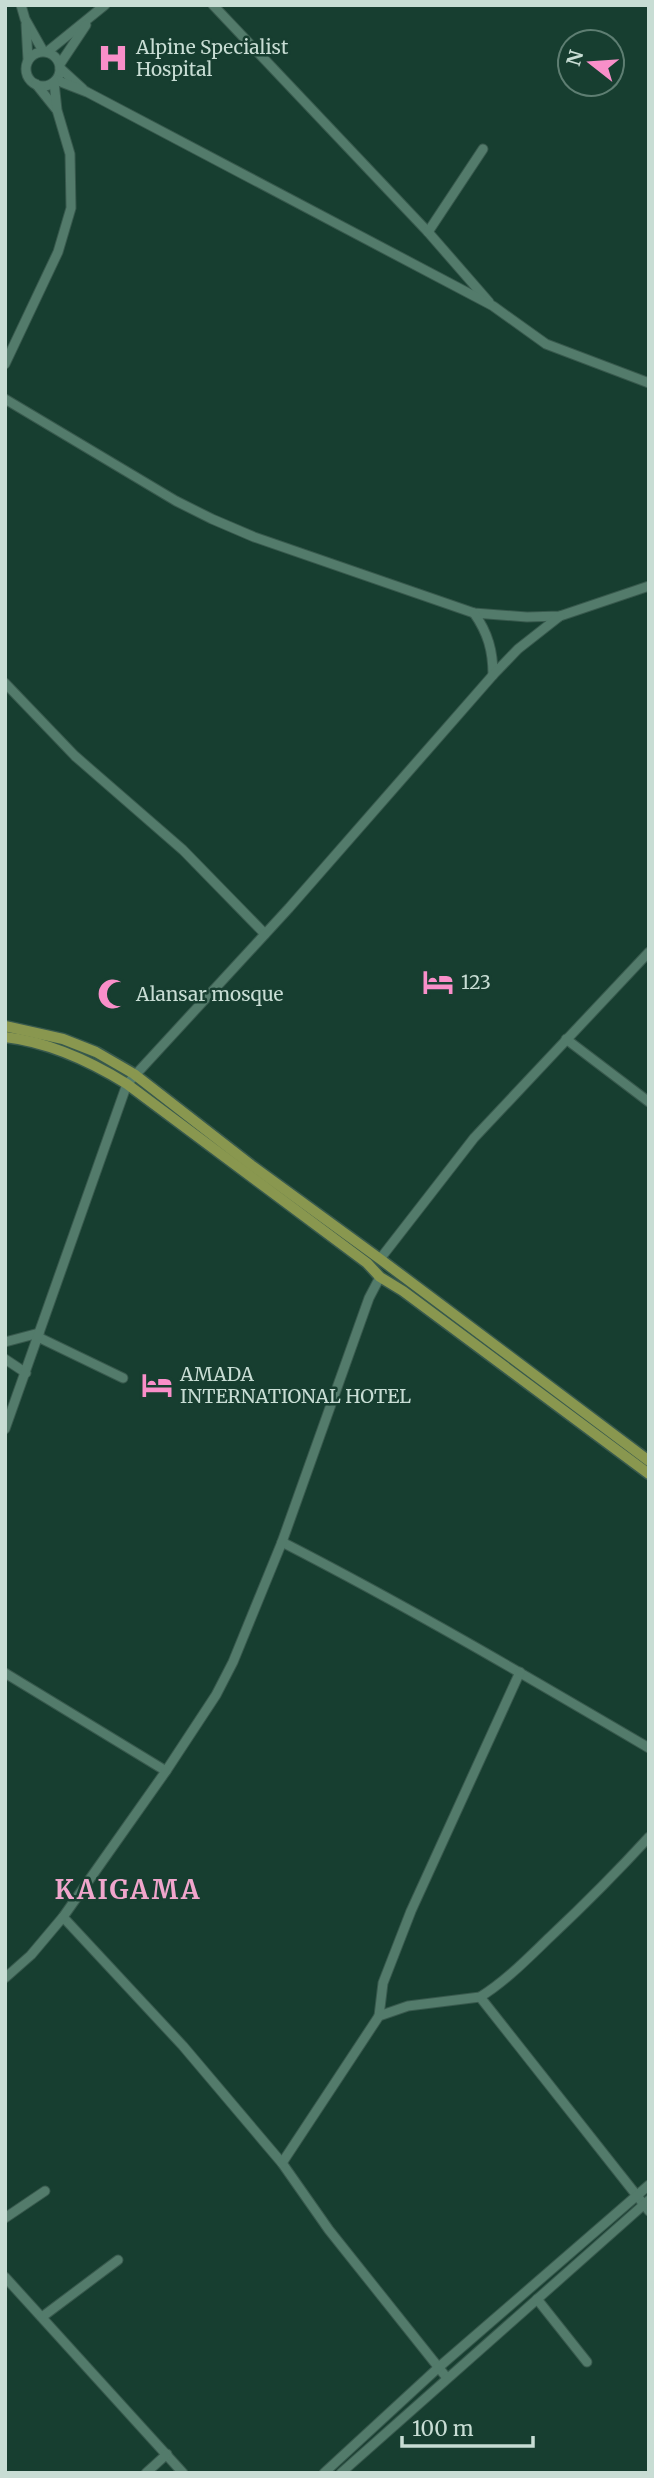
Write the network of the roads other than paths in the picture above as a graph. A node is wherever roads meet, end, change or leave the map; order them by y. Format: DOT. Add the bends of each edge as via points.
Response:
graph roads {
  1 [pos="21,5"];
  2 [pos="105,5"];
  3 [pos="213,5"];
  4 [pos="91,18"];
  5 [pos="25,19"];
  6 [pos="45,52"];
  7 [pos="29,60"];
  8 [pos="60,66"];
  9 [pos="55,81"];
  10 [pos="35,84"];
  11 [pos="87,92"];
  12 [pos="57,110"];
  13 [pos="483,149"];
  14 [pos="428,232"];
  15 [pos="493,306"];
  16 [pos="5,364"];
  17 [pos="649,383"];
  18 [pos="5,399"];
  19 [pos="649,586"];
  20 [pos="474,613"];
  21 [pos="561,617"];
  22 [pos="493,676"];
  23 [pos="5,683"];
  24 [pos="265,934"];
  25 [pos="649,952"];
  26 [pos="5,1026"];
  27 [pos="5,1037"];
  28 [pos="566,1039"];
  29 [pos="134,1074"];
  30 [pos="127,1084"];
  31 [pos="649,1102"];
  32 [pos="380,1259"];
  33 [pos="380,1277"];
  34 [pos="39,1335"];
  35 [pos="5,1342"];
  36 [pos="5,1359"];
  37 [pos="26,1373"];
  38 [pos="124,1378"];
  39 [pos="5,1429"];
  40 [pos="649,1461"];
  41 [pos="649,1474"];
  42 [pos="282,1542"];
  43 [pos="520,1672"];
  44 [pos="5,1673"];
  45 [pos="649,1748"];
  46 [pos="166,1771"];
  47 [pos="649,1837"];
  48 [pos="63,1917"];
  49 [pos="5,1978"];
  50 [pos="480,1997"];
  51 [pos="379,2016"];
  52 [pos="282,2163"];
  53 [pos="649,2185"];
  54 [pos="45,2191"];
  55 [pos="636,2196"];
  56 [pos="647,2205"];
  57 [pos="5,2218"];
  58 [pos="118,2260"];
  59 [pos="5,2277"];
  60 [pos="537,2299"];
  61 [pos="41,2317"];
  62 [pos="587,2361"];
  63 [pos="439,2368"];
  64 [pos="447,2378"];
  65 [pos="167,2454"];
  66 [pos="146,2473"];
  67 [pos="183,2473"];
  68 [pos="324,2473"];
  69 [pos="341,2473"];
  1 -- 5 [label="street"];
  2 -- 4 [label="street"];
  3 -- 14 [label="street"];
  4 -- 6 [label="street"];
  4 -- 8 [label="street"];
  5 -- 6 [label="street"];
  5 -- 7 [label="street"];
  6 -- 7 [label="street"];
  6 -- 8 [label="street" via="55,56"];
  7 -- 10 [label="street" via="26,69"];
  8 -- 9 [label="street"];
  8 -- 11 [label="street"];
  9 -- 10 [label="street"];
  9 -- 11 [label="street"];
  9 -- 12 [label="street"];
  10 -- 12 [label="street"];
  11 -- 15 [label="street"];
  12 -- 16 [label="street" via="70,154 71,208 58,252"];
  13 -- 14 [label="street"];
  14 -- 15 [label="street"];
  15 -- 17 [label="street" via="546,344"];
  18 -- 20 [label="street" via="212,519"];
  19 -- 21 [label="street"];
  20 -- 21 [label="street"];
  20 -- 22 [label="street" via="493,652"];
  21 -- 22 [label="street" via="518,649"];
  22 -- 24 [label="street"];
  23 -- 24 [label="street" via="75,756 183,850"];
  24 -- 29 [label="street"];
  25 -- 28 [label="street"];
  26 -- 29 [label="main road" via="63,1039"];
  27 -- 30 [label="main road" via="31,1040 60,1051"];
  28 -- 31 [label="street"];
  28 -- 32 [label="street" via="474,1138"];
  29 -- 30 [label="street"];
  29 -- 32 [label="main road"];
  30 -- 33 [label="main road"];
  30 -- 34 [label="street"];
  32 -- 40 [label="main road"];
  33 -- 41 [label="main road"];
  33 -- 42 [label="street"];
  34 -- 35 [label="street"];
  34 -- 37 [label="street"];
  34 -- 38 [label="street"];
  36 -- 37 [label="street"];
  37 -- 39 [label="street"];
  42 -- 43 [label="street"];
  42 -- 46 [label="street" via="233,1662"];
  43 -- 45 [label="street"];
  43 -- 51 [label="street" via="411,1911 383,1983"];
  44 -- 46 [label="street"];
  46 -- 48 [label="street"];
  47 -- 50 [label="street" via="513,1973"];
  48 -- 49 [label="street"];
  48 -- 52 [label="street" via="183,2046"];
  50 -- 51 [label="street" via="408,2006"];
  50 -- 55 [label="street"];
  51 -- 52 [label="street"];
  52 -- 63 [label="street"];
  53 -- 55 [label="street"];
  54 -- 57 [label="street"];
  55 -- 56 [label="street"];
  55 -- 63 [label="street"];
  56 -- 60 [label="street"];
  58 -- 61 [label="street"];
  59 -- 61 [label="street"];
  60 -- 62 [label="street"];
  60 -- 64 [label="street"];
  61 -- 65 [label="street"];
  63 -- 64 [label="street"];
  63 -- 68 [label="street"];
  64 -- 69 [label="street"];
  65 -- 66 [label="street"];
  65 -- 67 [label="street"];
}
